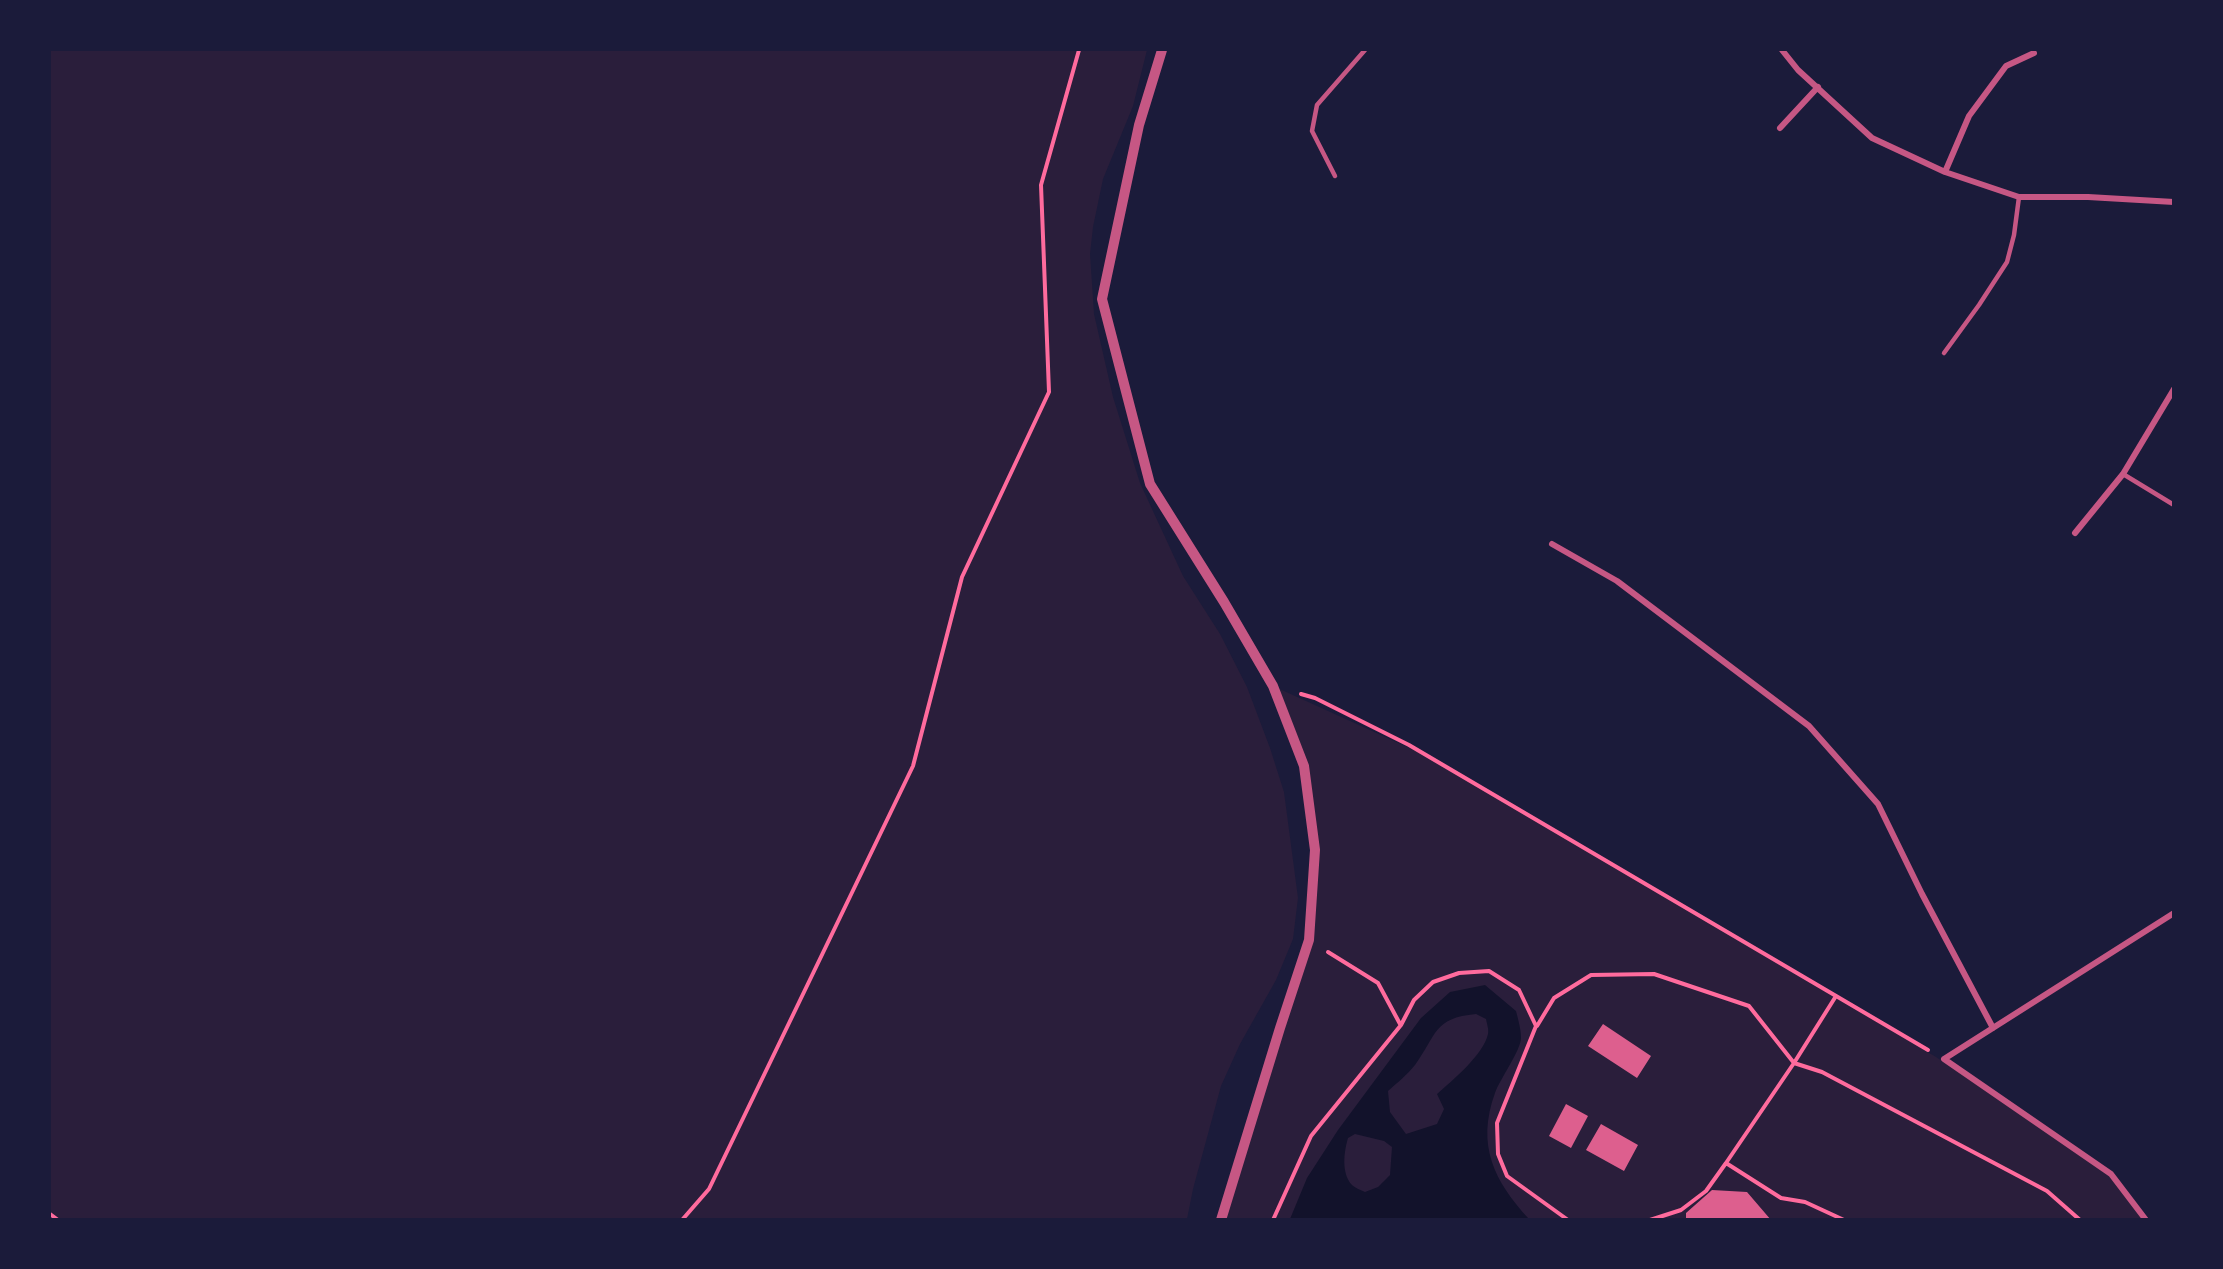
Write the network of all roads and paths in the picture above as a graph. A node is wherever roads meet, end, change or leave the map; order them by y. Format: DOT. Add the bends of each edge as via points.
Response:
graph roads {
  1 [pos="1079,50"];
  2 [pos="1162,50"];
  3 [pos="1365,50"];
  4 [pos="1782,50"];
  5 [pos="2034,53"];
  6 [pos="1818,87"];
  7 [pos="1780,128"];
  8 [pos="1945,172"];
  9 [pos="1335,176"];
  10 [pos="2019,197"];
  11 [pos="2174,202"];
  12 [pos="1944,353"];
  13 [pos="2174,389"];
  14 [pos="2123,474"];
  15 [pos="2174,505"];
  16 [pos="2075,533"];
  17 [pos="1552,543"];
  18 [pos="1273,686"];
  19 [pos="2174,913"];
  20 [pos="1310,940"];
  21 [pos="1836,996"];
  22 [pos="1401,1025"];
  23 [pos="1536,1026"];
  24 [pos="1992,1028"];
  25 [pos="1944,1059"];
  26 [pos="1794,1063"];
  27 [pos="1726,1163"];
  28 [pos="50,1214"];
  29 [pos="58,1220"];
  30 [pos="682,1220"];
  31 [pos="1221,1220"];
  32 [pos="1273,1220"];
  33 [pos="1568,1220"];
  34 [pos="1650,1220"];
  35 [pos="1844,1220"];
  36 [pos="2079,1220"];
  37 [pos="2146,1220"];
  1 -- 30 [label="path" via="1041,185 1049,392 962,577 913,766 709,1189"];
  2 -- 18 [label="street" via="1139,125 1102,299 1150,484"];
  3 -- 9 [label="lane" via="1317,105 1312,131"];
  4 -- 6 [label="street"];
  5 -- 8 [label="street" via="2006,66 1969,116"];
  6 -- 7 [label="street"];
  6 -- 8 [label="street" via="1872,138"];
  8 -- 10 [label="street"];
  10 -- 11 [label="street"];
  10 -- 12 [label="lane" via="2007,262"];
  13 -- 14 [label="street"];
  14 -- 15 [label="lane"];
  14 -- 16 [label="street"];
  17 -- 24 [label="street" via="1617,581 1809,726 1878,804"];
  18 -- 20 [label="street" via="1304,766 1315,850"];
  18 -- 21 [label="path" via="1315,698 1409,745"];
  19 -- 24 [label="street"];
  20 -- 22 [label="path" via="1378,983"];
  20 -- 31 [label="street"];
  21 -- 25 [label="path"];
  21 -- 26 [label="path"];
  22 -- 23 [label="path" via="1414,1000 1433,982 1459,973 1489,971 1519,990"];
  22 -- 32 [label="path" via="1311,1136"];
  23 -- 26 [label="path" via="1554,999 1591,975 1654,974 1749,1006"];
  23 -- 33 [label="path" via="1497,1123 1498,1154 1507,1176"];
  24 -- 25 [label="street"];
  25 -- 37 [label="street" via="2111,1174"];
  26 -- 27 [label="path"];
  26 -- 36 [label="path" via="1822,1072 2047,1191"];
  27 -- 34 [label="path" via="1706,1191 1682,1210"];
  27 -- 35 [label="path" via="1781,1198 1805,1202"];
  28 -- 29 [label="path"];
}
